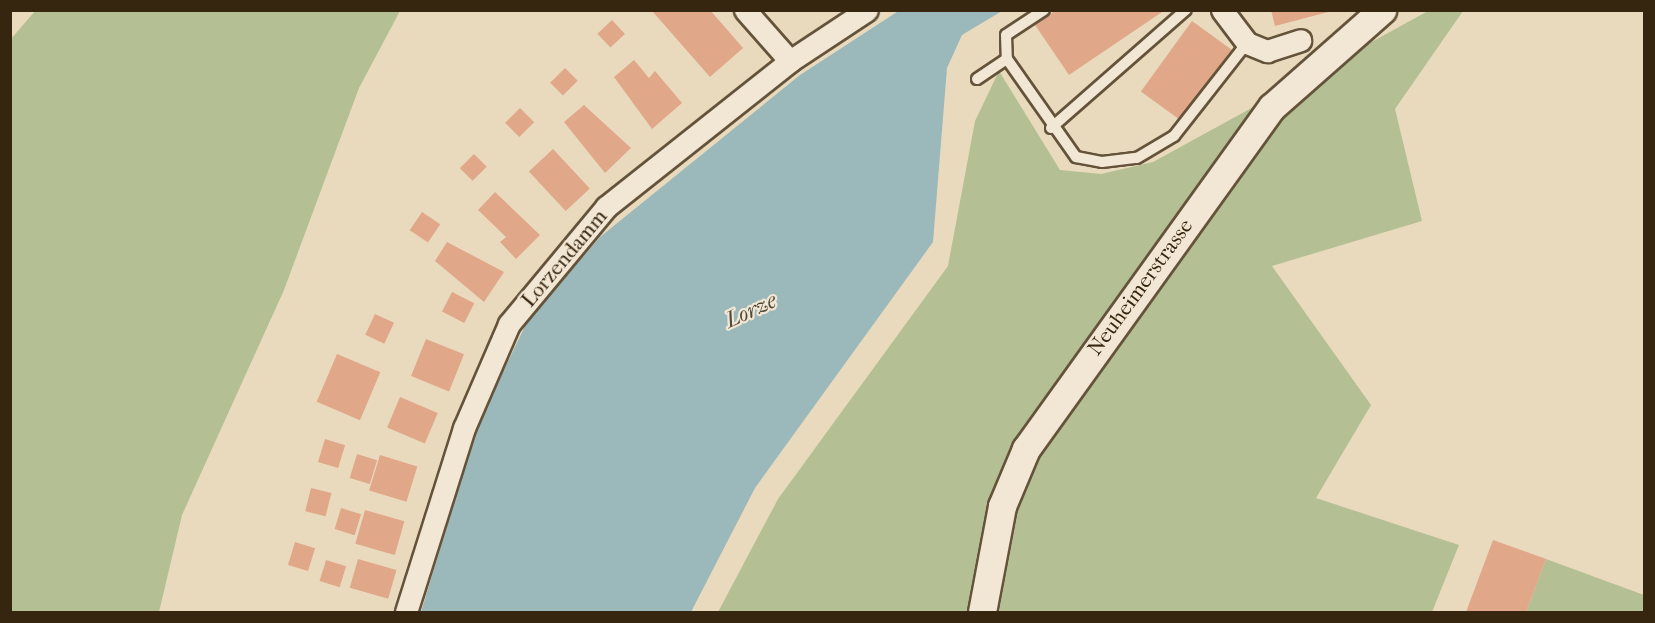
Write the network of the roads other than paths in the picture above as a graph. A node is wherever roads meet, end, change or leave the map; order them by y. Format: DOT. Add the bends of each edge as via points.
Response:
graph roads {
  1 [pos="745,10"];
  2 [pos="867,10"];
  3 [pos="1044,10"];
  4 [pos="1186,10"];
  5 [pos="1222,10"];
  6 [pos="1382,10"];
  7 [pos="1300,40"];
  8 [pos="1246,43"];
  9 [pos="1007,59"];
  10 [pos="790,61"];
  11 [pos="977,79"];
  12 [pos="1051,128"];
  13 [pos="406,612"];
  14 [pos="982,612"];
  1 -- 10 [label="street"];
  2 -- 10 [label="street, Lorzendamm"];
  3 -- 9 [label="lane" via="1006,35"];
  4 -- 12 [label="lane"];
  5 -- 8 [label="street"];
  6 -- 14 [label="street, Neuheimerstrasse" via="1272,107 1026,449 1002,506"];
  7 -- 8 [label="street" via="1268,51"];
  8 -- 12 [label="lane" via="1174,136 1137,159 1102,162 1076,157"];
  9 -- 11 [label="lane"];
  9 -- 12 [label="lane"];
  10 -- 13 [label="street, Lorzendamm" via="606,207 509,324 464,428"];
}
